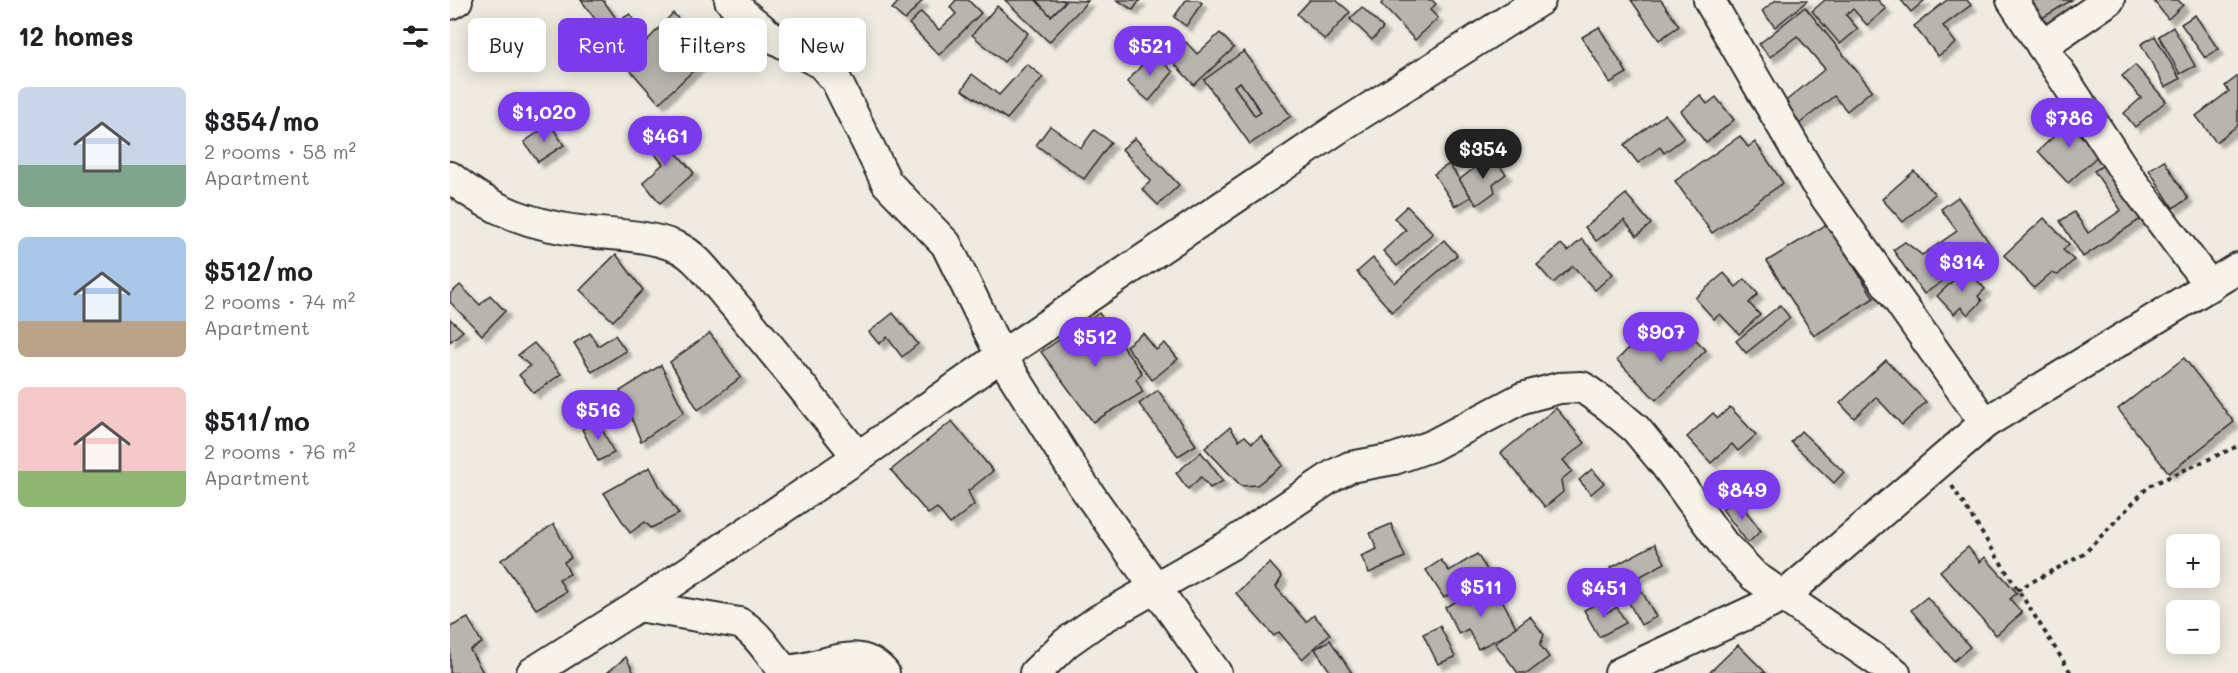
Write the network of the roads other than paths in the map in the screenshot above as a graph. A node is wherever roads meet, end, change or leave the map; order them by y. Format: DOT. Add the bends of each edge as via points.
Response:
graph roads {
  1 [pos="457,0"];
  2 [pos="730,0"];
  3 [pos="1540,0"];
  4 [pos="1709,0"];
  5 [pos="2012,0"];
  6 [pos="2109,0"];
  7 [pos="450,4"];
  8 [pos="2042,46"];
  9 [pos="450,177"];
  10 [pos="2238,268"];
  11 [pos="2210,286"];
  12 [pos="1001,356"];
  13 [pos="1984,423"];
  14 [pos="858,457"];
  15 [pos="1156,587"];
  16 [pos="1783,597"];
  17 [pos="638,606"];
  18 [pos="532,673"];
  19 [pos="884,673"];
  20 [pos="1035,673"];
  21 [pos="1216,673"];
  22 [pos="1620,673"];
  23 [pos="1894,673"];
  1 -- 7 [label="street"];
  2 -- 12 [label="street" via="769,35 822,64 836,80 887,183 946,244"];
  3 -- 12 [label="street" via="1346,123"];
  4 -- 13 [label="street" via="1815,182"];
  5 -- 8 [label="street"];
  6 -- 8 [label="street"];
  8 -- 11 [label="street" via="2130,179"];
  9 -- 14 [label="street" via="501,211 534,222 659,241 680,248 745,317"];
  10 -- 11 [label="street"];
  11 -- 13 [label="street"];
  12 -- 14 [label="street"];
  12 -- 15 [label="street" via="1082,484"];
  13 -- 16 [label="street"];
  14 -- 17 [label="street"];
  15 -- 16 [label="street" via="1230,545 1350,467 1394,459 1431,446 1522,398 1559,387 1582,387 1636,429 1724,545 1754,576"];
  15 -- 20 [label="street" via="1066,643"];
  15 -- 21 [label="street"];
  16 -- 22 [label="street"];
  16 -- 23 [label="street"];
  17 -- 18 [label="street"];
  17 -- 19 [label="street" via="739,623 754,634 784,670 852,658 877,665"];
}
